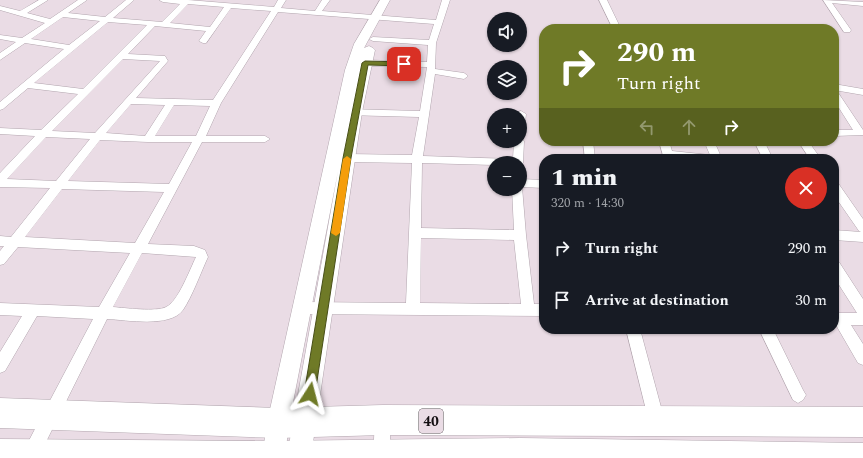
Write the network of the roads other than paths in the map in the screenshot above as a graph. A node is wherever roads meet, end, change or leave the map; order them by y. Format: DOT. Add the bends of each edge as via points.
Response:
graph roads {
  1 [pos="44,0"];
  2 [pos="83,0"];
  3 [pos="130,0"];
  4 [pos="163,0"];
  5 [pos="282,0"];
  6 [pos="326,0"];
  7 [pos="385,0"];
  8 [pos="393,0"];
  9 [pos="446,0"];
  10 [pos="603,0"];
  11 [pos="828,0"];
  12 [pos="186,2"];
  13 [pos="863,4"];
  14 [pos="229,6"];
  15 [pos="0,8"];
  16 [pos="275,10"];
  17 [pos="21,14"];
  18 [pos="318,14"];
  19 [pos="61,16"];
  20 [pos="378,18"];
  21 [pos="106,20"];
  22 [pos="50,22"];
  23 [pos="439,22"];
  24 [pos="153,24"];
  25 [pos="615,24"];
  26 [pos="164,25"];
  27 [pos="211,29"];
  28 [pos="847,30"];
  29 [pos="0,37"];
  30 [pos="373,39"];
  31 [pos="23,40"];
  32 [pos="203,41"];
  33 [pos="432,43"];
  34 [pos="71,48"];
  35 [pos="120,56"];
  36 [pos="0,57"];
  37 [pos="365,63"];
  38 [pos="431,68"];
  39 [pos="464,76"];
  40 [pos="26,85"];
  41 [pos="839,88"];
  42 [pos="84,92"];
  43 [pos="863,92"];
  44 [pos="128,101"];
  45 [pos="839,101"];
  46 [pos="171,102"];
  47 [pos="216,103"];
  48 [pos="1,104"];
  49 [pos="348,112"];
  50 [pos="423,114"];
  51 [pos="0,131"];
  52 [pos="839,133"];
  53 [pos="42,134"];
  54 [pos="97,137"];
  55 [pos="148,139"];
  56 [pos="198,139"];
  57 [pos="265,140"];
  58 [pos="347,158"];
  59 [pos="417,159"];
  60 [pos="487,162"];
  61 [pos="0,180"];
  62 [pos="0,183"];
  63 [pos="527,183"];
  64 [pos="539,184"];
  65 [pos="58,185"];
  66 [pos="172,188"];
  67 [pos="839,193"];
  68 [pos="518,196"];
  69 [pos="863,228"];
  70 [pos="414,233"];
  71 [pos="520,235"];
  72 [pos="839,235"];
  73 [pos="863,237"];
  74 [pos="0,241"];
  75 [pos="15,242"];
  76 [pos="138,249"];
  77 [pos="0,260"];
  78 [pos="839,274"];
  79 [pos="303,308"];
  80 [pos="0,309"];
  81 [pos="528,309"];
  82 [pos="324,310"];
  83 [pos="413,310"];
  84 [pos="539,310"];
  85 [pos="34,311"];
  86 [pos="863,311"];
  87 [pos="102,313"];
  88 [pos="839,319"];
  89 [pos="863,319"];
  90 [pos="839,322"];
  91 [pos="634,334"];
  92 [pos="768,334"];
  93 [pos="863,358"];
  94 [pos="0,366"];
  95 [pos="798,395"];
  96 [pos="0,413"];
  97 [pos="52,414"];
  98 [pos="383,420"];
  99 [pos="291,422"];
  100 [pos="657,422"];
  101 [pos="863,422"];
  102 [pos="0,454"];
  103 [pos="30,455"];
  104 [pos="297,456"];
  105 [pos="556,456"];
  106 [pos="381,457"];
  107 [pos="863,458"];
  1 -- 17 [label="street"];
  2 -- 19 [label="street"];
  3 -- 21 [label="street"];
  4 -- 12 [label="street"];
  5 -- 16 [label="street"];
  6 -- 18 [label="street"];
  7 -- 20 [label="main road"];
  8 -- 20 [label="main road"];
  9 -- 23 [label="street"];
  10 -- 25 [label="street"];
  11 -- 13 [label="street"];
  11 -- 28 [label="street"];
  12 -- 14 [label="street"];
  12 -- 26 [label="street"];
  14 -- 16 [label="street"];
  14 -- 27 [label="street"];
  15 -- 17 [label="street"];
  16 -- 18 [label="street"];
  16 -- 47 [label="street"];
  17 -- 22 [label="street"];
  18 -- 20 [label="street"];
  19 -- 21 [label="street"];
  19 -- 22 [label="street"];
  20 -- 23 [label="street"];
  20 -- 30 [label="main road"];
  20 -- 49 [label="main road" via="360,44 351,70"];
  21 -- 24 [label="street"];
  21 -- 34 [label="street"];
  22 -- 31 [label="street"];
  23 -- 33 [label="street"];
  24 -- 26 [label="street"];
  24 -- 35 [label="street"];
  26 -- 27 [label="street"];
  27 -- 32 [label="street"];
  29 -- 31 [label="street"];
  30 -- 33 [label="street"];
  30 -- 37 [label="main road"];
  31 -- 34 [label="street"];
  31 -- 36 [label="street"];
  33 -- 38 [label="street"];
  34 -- 40 [label="street"];
  35 -- 42 [label="street"];
  35 -- 44 [label="street" via="157,57 164,60"];
  37 -- 38 [label="street"];
  37 -- 49 [label="main road"];
  38 -- 39 [label="street"];
  38 -- 50 [label="street"];
  40 -- 42 [label="street"];
  40 -- 48 [label="street"];
  41 -- 43 [label="street"];
  42 -- 53 [label="street"];
  44 -- 46 [label="street"];
  44 -- 54 [label="street"];
  45 -- 52 [label="street" via="860,133"];
  46 -- 47 [label="street"];
  46 -- 55 [label="street"];
  47 -- 56 [label="street"];
  49 -- 50 [label="street"];
  49 -- 58 [label="main road"];
  49 -- 79 [label="main road"];
  50 -- 59 [label="street"];
  51 -- 53 [label="street"];
  53 -- 54 [label="street"];
  53 -- 61 [label="street"];
  54 -- 55 [label="street"];
  54 -- 65 [label="street"];
  55 -- 56 [label="street"];
  56 -- 57 [label="street"];
  56 -- 66 [label="street"];
  58 -- 59 [label="street"];
  58 -- 82 [label="main road"];
  59 -- 60 [label="street"];
  59 -- 70 [label="street"];
  62 -- 65 [label="street"];
  63 -- 64 [label="street"];
  65 -- 66 [label="street"];
  65 -- 75 [label="street"];
  66 -- 76 [label="street"];
  67 -- 69 [label="street"];
  68 -- 71 [label="street"];
  70 -- 71 [label="street"];
  70 -- 83 [label="street"];
  71 -- 81 [label="street"];
  72 -- 73 [label="street"];
  74 -- 75 [label="street"];
  75 -- 76 [label="street"];
  75 -- 77 [label="street"];
  76 -- 87 [label="street"];
  76 -- 87 [label="street" via="194,251 202,256 174,311 159,315"];
  78 -- 86 [label="street"];
  79 -- 82 [label="street"];
  79 -- 99 [label="main road"];
  80 -- 85 [label="street"];
  81 -- 83 [label="street"];
  81 -- 84 [label="street"];
  82 -- 83 [label="street"];
  82 -- 99 [label="main road"];
  85 -- 87 [label="street"];
  85 -- 94 [label="street"];
  87 -- 97 [label="street"];
  88 -- 89 [label="street"];
  90 -- 93 [label="street"];
  91 -- 100 [label="street"];
  92 -- 95 [label="street"];
  96 -- 97 [label="highway, 40"];
  97 -- 99 [label="highway, 40"];
  97 -- 103 [label="street"];
  98 -- 99 [label="highway, 40"];
  98 -- 100 [label="highway, 40"];
  98 -- 106 [label="street"];
  99 -- 104 [label="main road"];
  99 -- 104 [label="main road"];
  100 -- 101 [label="highway, 40"];
  102 -- 103 [label="highway, 40"];
  103 -- 104 [label="highway, 40"];
  104 -- 106 [label="highway, 40"];
  105 -- 106 [label="highway, 40"];
  105 -- 107 [label="highway, 40"];
}
